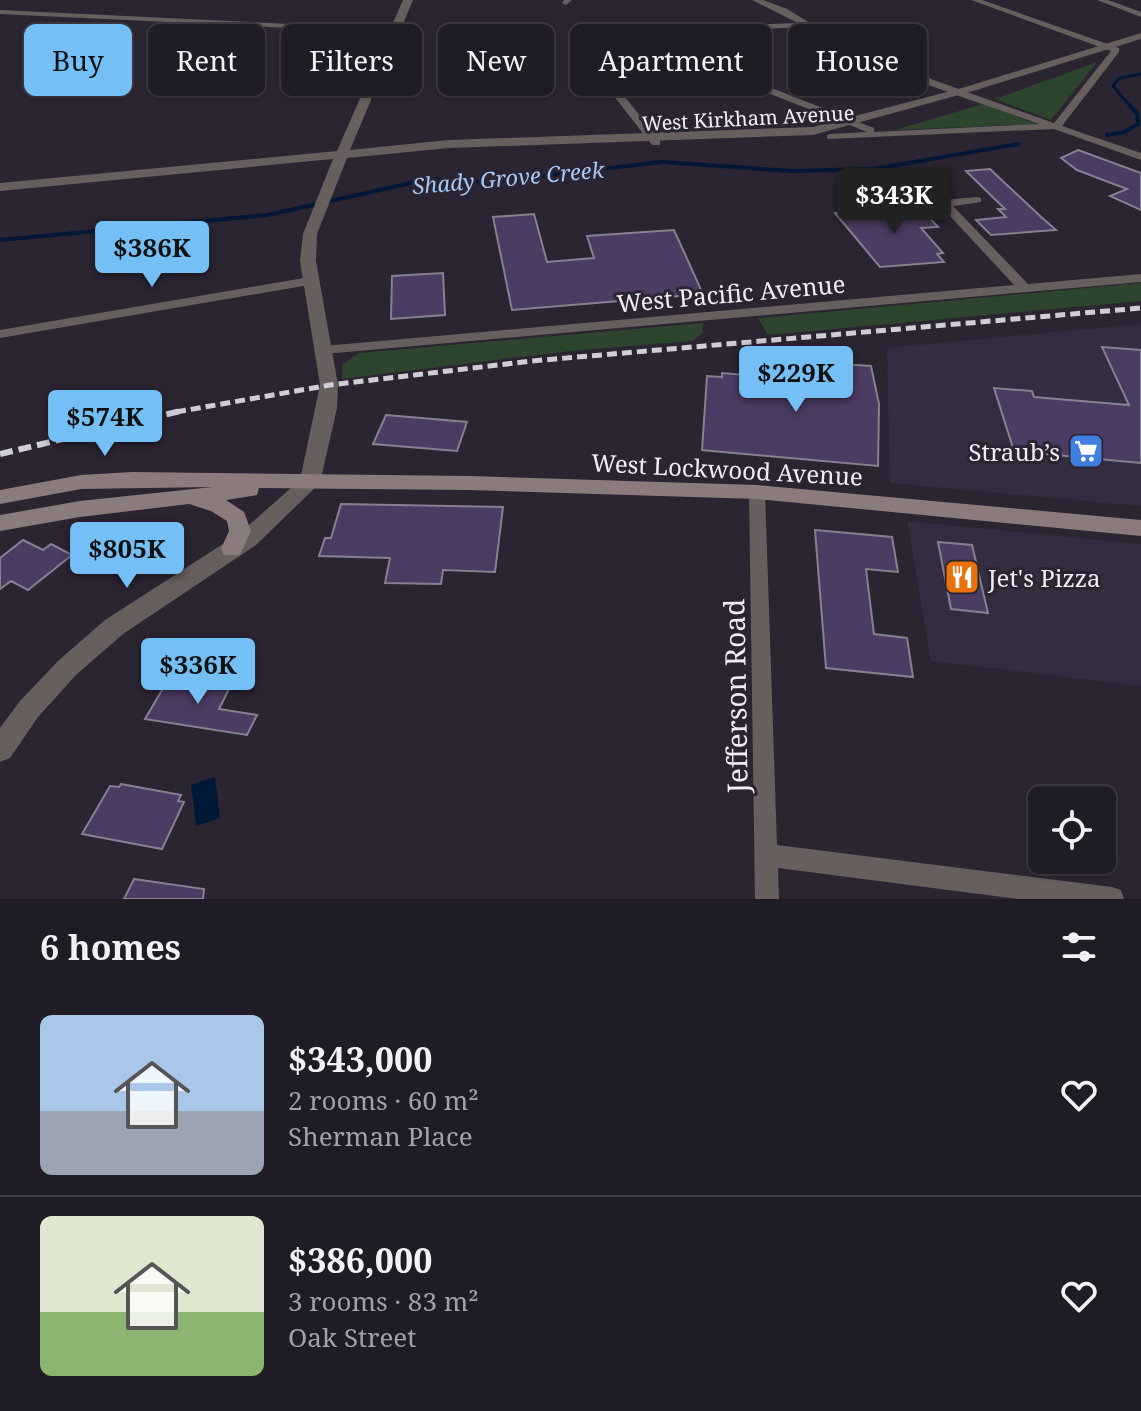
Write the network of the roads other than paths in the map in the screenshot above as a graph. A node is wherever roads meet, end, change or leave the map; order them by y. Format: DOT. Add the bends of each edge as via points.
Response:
graph roads {
  1 [pos="408,0"];
  2 [pos="756,0"];
  3 [pos="975,0"];
  4 [pos="1101,0"];
  5 [pos="0,12"];
  6 [pos="1141,15"];
  7 [pos="397,24"];
  8 [pos="807,24"];
  9 [pos="281,26"];
  10 [pos="788,26"];
  11 [pos="1141,36"];
  12 [pos="1141,43"];
  13 [pos="1110,49"];
  14 [pos="927,80"];
  15 [pos="961,92"];
  16 [pos="367,96"];
  17 [pos="619,96"];
  18 [pos="981,98"];
  19 [pos="848,123"];
  20 [pos="1057,126"];
  21 [pos="870,130"];
  22 [pos="831,137"];
  23 [pos="653,139"];
  24 [pos="343,153"];
  25 [pos="1141,157"];
  26 [pos="0,187"];
  27 [pos="977,200"];
  28 [pos="1141,278"];
  29 [pos="310,281"];
  30 [pos="1025,289"];
  31 [pos="0,334"];
  32 [pos="324,350"];
  33 [pos="310,483"];
  34 [pos="757,492"];
  35 [pos="0,497"];
  36 [pos="181,497"];
  37 [pos="0,523"];
  38 [pos="1141,528"];
  39 [pos="232,549"];
  40 [pos="0,750"];
  41 [pos="766,855"];
  42 [pos="767,899"];
  43 [pos="1112,899"];
  1 -- 7 [label="street"];
  2 -- 8 [label="street"];
  3 -- 13 [label="street"];
  4 -- 6 [label="street"];
  5 -- 9 [label="street"];
  10 -- 19 [label="street" via="713,33 706,45 748,82"];
  11 -- 13 [label="street, West Kirkham Avenue"];
  12 -- 13 [label="street, West Kirkham Avenue"];
  13 -- 15 [label="street, West Kirkham Avenue"];
  13 -- 18 [label="street, West Kirkham Avenue"];
  13 -- 20 [label="street"];
  14 -- 15 [label="street"];
  15 -- 18 [label="street"];
  15 -- 19 [label="street, West Kirkham Avenue"];
  16 -- 24 [label="street"];
  17 -- 23 [label="street"];
  18 -- 20 [label="street"];
  18 -- 21 [label="street, West Kirkham Avenue"];
  19 -- 21 [label="street"];
  19 -- 23 [label="street, West Kirkham Avenue" via="813,131"];
  20 -- 22 [label="street"];
  20 -- 25 [label="street"];
  21 -- 22 [label="street, West Kirkham Avenue"];
  22 -- 23 [label="street, West Kirkham Avenue"];
  23 -- 24 [label="street, West Kirkham Avenue" via="449,144"];
  24 -- 26 [label="street, West Kirkham Avenue"];
  24 -- 29 [label="street" via="316,214 308,247"];
  27 -- 30 [label="street" via="944,203"];
  28 -- 30 [label="street, West Pacific Avenue"];
  29 -- 31 [label="street"];
  29 -- 32 [label="street"];
  30 -- 32 [label="street, West Pacific Avenue"];
  32 -- 33 [label="street" via="327,408"];
  33 -- 34 [label="main road, West Lockwood Avenue"];
  33 -- 35 [label="main road, West Lockwood Avenue" via="132,479"];
  33 -- 36 [label="main road, West Lockwood Avenue"];
  33 -- 39 [label="street" via="274,519"];
  34 -- 38 [label="main road, West Lockwood Avenue"];
  34 -- 41 [label="street, Jefferson Road"];
  36 -- 37 [label="main road, West Lockwood Avenue"];
  36 -- 39 [label="main road" via="235,515 240,531"];
  39 -- 40 [label="street" via="114,627 57,678"];
  41 -- 42 [label="street, Jefferson Road"];
  41 -- 43 [label="street"];
}
